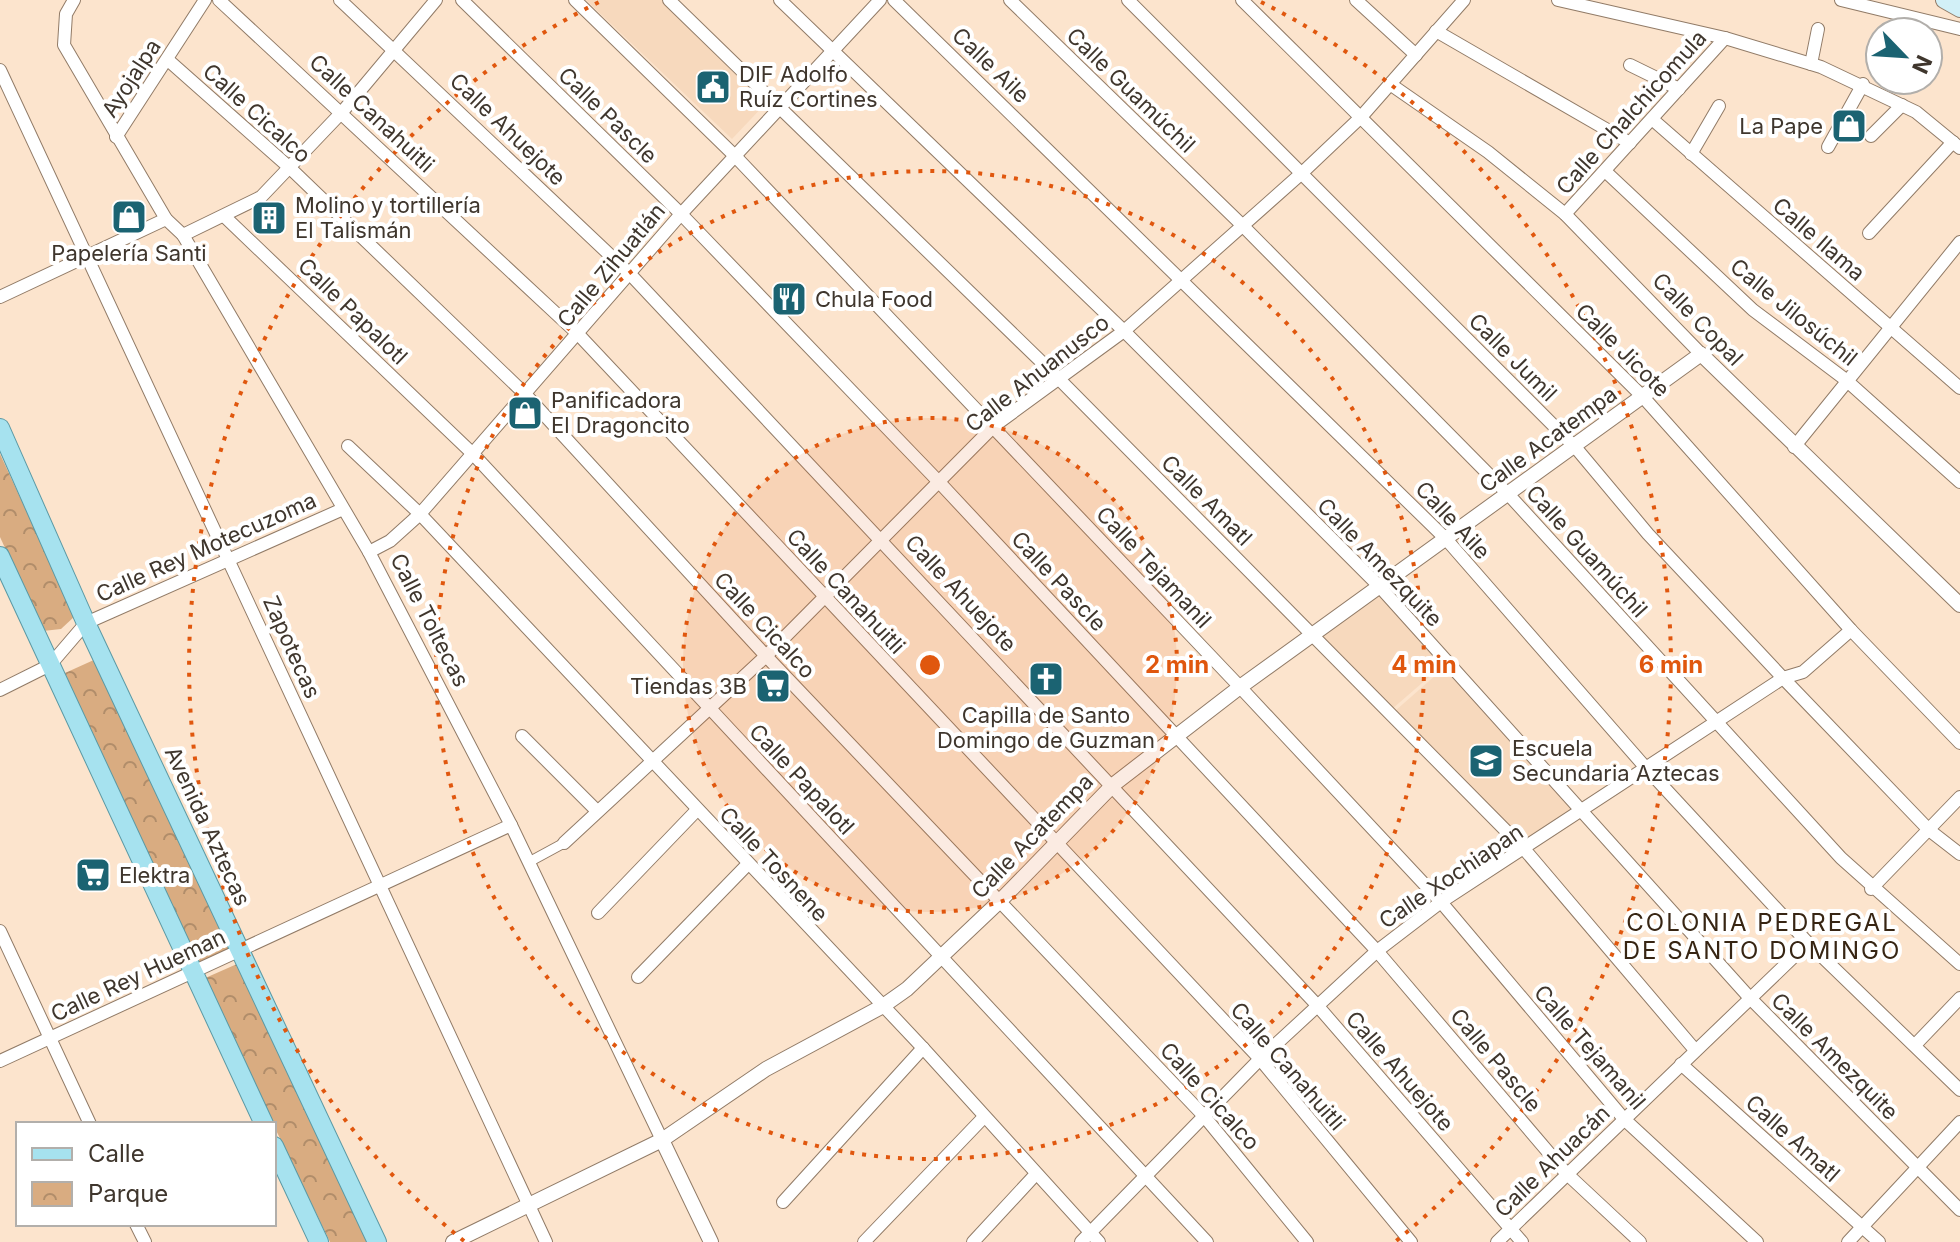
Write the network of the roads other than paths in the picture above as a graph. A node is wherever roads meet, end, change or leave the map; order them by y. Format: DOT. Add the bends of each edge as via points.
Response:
graph roads {
  1 [pos="74,0"];
  2 [pos="205,0"];
  3 [pos="219,0"];
  4 [pos="340,0"];
  5 [pos="436,0"];
  6 [pos="462,0"];
  7 [pos="575,0"];
  8 [pos="669,0"];
  9 [pos="780,0"];
  10 [pos="880,0"];
  11 [pos="894,0"];
  12 [pos="1010,0"];
  13 [pos="1128,0"];
  14 [pos="1242,0"];
  15 [pos="1356,0"];
  16 [pos="1464,0"];
  17 [pos="1558,0"];
  18 [pos="1841,0"];
  19 [pos="1944,0"];
  20 [pos="1960,9"];
  21 [pos="1818,29"];
  22 [pos="1960,29"];
  23 [pos="1436,31"];
  24 [pos="1725,38"];
  25 [pos="396,50"];
  26 [pos="833,51"];
  27 [pos="1416,55"];
  28 [pos="168,60"];
  29 [pos="1811,64"];
  30 [pos="1630,65"];
  31 [pos="0,70"];
  32 [pos="1390,84"];
  33 [pos="1863,84"];
  34 [pos="1679,89"];
  35 [pos="1902,105"];
  36 [pos="1719,106"];
  37 [pos="781,107"];
  38 [pos="343,111"];
  39 [pos="1361,117"];
  40 [pos="1652,119"];
  41 [pos="1871,136"];
  42 [pos="116,137"];
  43 [pos="1630,143"];
  44 [pos="1957,145"];
  45 [pos="1828,147"];
  46 [pos="1691,154"];
  47 [pos="735,156"];
  48 [pos="290,168"];
  49 [pos="1605,171"];
  50 [pos="1303,172"];
  51 [pos="681,214"];
  52 [pos="1565,214"];
  53 [pos="224,216"];
  54 [pos="166,219"];
  55 [pos="1242,225"];
  56 [pos="1869,233"];
  57 [pos="183,235"];
  58 [pos="1960,242"];
  59 [pos="87,257"];
  60 [pos="630,274"];
  61 [pos="1184,279"];
  62 [pos="0,297"];
  63 [pos="1890,329"];
  64 [pos="1124,331"];
  65 [pos="578,334"];
  66 [pos="1701,354"];
  67 [pos="1058,378"];
  68 [pos="1846,380"];
  69 [pos="1960,388"];
  70 [pos="526,395"];
  71 [pos="1644,398"];
  72 [pos="994,426"];
  73 [pos="0,428"];
  74 [pos="348,446"];
  75 [pos="1794,447"];
  76 [pos="1576,448"];
  77 [pos="473,454"];
  78 [pos="939,482"];
  79 [pos="1960,482"];
  80 [pos="1509,495"];
  81 [pos="343,509"];
  82 [pos="420,514"];
  83 [pos="1446,539"];
  84 [pos="883,540"];
  85 [pos="369,552"];
  86 [pos="0,556"];
  87 [pos="229,556"];
  88 [pos="1380,587"];
  89 [pos="823,597"];
  90 [pos="1960,605"];
  91 [pos="86,623"];
  92 [pos="1851,630"];
  93 [pos="1313,634"];
  94 [pos="766,656"];
  95 [pos="50,665"];
  96 [pos="1783,678"];
  97 [pos="1240,687"];
  98 [pos="0,690"];
  99 [pos="709,710"];
  100 [pos="1716,723"];
  101 [pos="522,736"];
  102 [pos="1177,736"];
  103 [pos="1960,743"];
  104 [pos="652,761"];
  105 [pos="1646,768"];
  106 [pos="1113,785"];
  107 [pos="1960,797"];
  108 [pos="597,811"];
  109 [pos="696,811"];
  110 [pos="1580,812"];
  111 [pos="511,825"];
  112 [pos="1929,830"];
  113 [pos="1057,841"];
  114 [pos="564,843"];
  115 [pos="1525,850"];
  116 [pos="1960,854"];
  117 [pos="529,862"];
  118 [pos="747,865"];
  119 [pos="377,884"];
  120 [pos="1871,889"];
  121 [pos="1001,900"];
  122 [pos="1441,902"];
  123 [pos="598,913"];
  124 [pos="0,931"];
  125 [pos="1808,943"];
  126 [pos="240,949"];
  127 [pos="1377,951"];
  128 [pos="943,956"];
  129 [pos="1960,964"];
  130 [pos="192,971"];
  131 [pos="638,977"];
  132 [pos="1749,997"];
  133 [pos="1960,998"];
  134 [pos="1316,1004"];
  135 [pos="883,1006"];
  136 [pos="49,1038"];
  137 [pos="1915,1045"];
  138 [pos="923,1048"];
  139 [pos="1695,1050"];
  140 [pos="1260,1059"];
  141 [pos="0,1061"];
  142 [pos="1681,1064"];
  143 [pos="1960,1090"];
  144 [pos="1204,1116"];
  145 [pos="984,1117"];
  146 [pos="1624,1119"];
  147 [pos="89,1122"];
  148 [pos="263,1122"];
  149 [pos="1960,1122"];
  150 [pos="662,1140"];
  151 [pos="276,1150"];
  152 [pos="1918,1169"];
  153 [pos="1146,1173"];
  154 [pos="1566,1173"];
  155 [pos="1036,1174"];
  156 [pos="783,1202"];
  157 [pos="528,1205"];
  158 [pos="1960,1210"];
  159 [pos="1862,1226"];
  160 [pos="1509,1229"];
  161 [pos="1090,1239"];
  162 [pos="1405,1240"];
  163 [pos="319,1242"];
  164 [pos="377,1242"];
  165 [pos="453,1242"];
  166 [pos="546,1242"];
  167 [pos="711,1242"];
  168 [pos="864,1242"];
  169 [pos="973,1242"];
  170 [pos="1207,1242"];
  171 [pos="1307,1242"];
  172 [pos="1497,1242"];
  173 [pos="1522,1242"];
  174 [pos="1640,1242"];
  175 [pos="1757,1242"];
  176 [pos="1848,1242"];
  177 [pos="1879,1242"];
  1 -- 42 [label="street, Calle Toltecas" via="66,14 64,45"];
  2 -- 28 [label="street, Ayojalpa"];
  3 -- 38 [label="street, Calle Canahuitli"];
  4 -- 25 [label="street, Calle Ahuejote"];
  5 -- 25 [label="street"];
  6 -- 51 [label="street, Calle Pascle"];
  7 -- 47 [label="street, Calle Tejamanil"];
  8 -- 37 [label="street, Calle Amatl"];
  9 -- 26 [label="street, Calle Amezquite"];
  10 -- 26 [label="street, Calle Zihuatlán"];
  11 -- 61 [label="street, Calle Aile"];
  12 -- 55 [label="street, Calle Guamúchil"];
  13 -- 50 [label="street, Calle Jumil"];
  14 -- 39 [label="street, Calle Jicote"];
  15 -- 27 [label="street"];
  16 -- 23 [label="street, Calle Ahuanusco"];
  17 -- 24 [label="street"];
  18 -- 22 [label="street"];
  19 -- 20 [label="main road"];
  21 -- 29 [label="street"];
  23 -- 27 [label="street, Calle Ahuanusco"];
  23 -- 43 [label="street"];
  24 -- 29 [label="street"];
  24 -- 34 [label="street, Calle Chalchicomula"];
  25 -- 38 [label="street"];
  25 -- 60 [label="street, Calle Ahuejote"];
  26 -- 37 [label="street, Calle Zihuatlán"];
  26 -- 64 [label="street, Calle Amezquite"];
  27 -- 32 [label="street, Calle Ahuanusco"];
  28 -- 42 [label="street, Ayojalpa"];
  28 -- 48 [label="street, Calle Cicalco"];
  29 -- 33 [label="street"];
  30 -- 34 [label="street"];
  31 -- 59 [label="street, Zapotecas"];
  32 -- 39 [label="street, Calle Ahuanusco"];
  32 -- 52 [label="street, Calle Copal"];
  33 -- 35 [label="street"];
  33 -- 45 [label="street"];
  34 -- 40 [label="street, Calle Chalchicomula"];
  35 -- 41 [label="street"];
  35 -- 44 [label="street"];
  36 -- 46 [label="street"];
  37 -- 47 [label="street, Calle Zihuatlán"];
  37 -- 67 [label="street, Calle Amatl"];
  38 -- 48 [label="street"];
  38 -- 65 [label="street, Calle Canahuitli"];
  39 -- 50 [label="street, Calle Ahuanusco"];
  39 -- 71 [label="street, Calle Jicote"];
  40 -- 43 [label="street, Calle Chalchicomula"];
  40 -- 46 [label="street, Calle Ilama"];
  42 -- 54 [label="street, Calle Toltecas"];
  43 -- 49 [label="street, Calle Chalchicomula"];
  44 -- 56 [label="street"];
  46 -- 63 [label="street, Calle Ilama"];
  47 -- 51 [label="street, Calle Zihuatlán"];
  47 -- 72 [label="street, Calle Tejamanil"];
  48 -- 53 [label="street" via="261,197"];
  48 -- 70 [label="street, Calle Cicalco"];
  49 -- 52 [label="street, Calle Chalchicomula"];
  49 -- 68 [label="street, Calle Jilosúchil" via="1753,310"];
  50 -- 55 [label="street, Calle Ahuanusco"];
  50 -- 76 [label="street, Calle Jumil"];
  51 -- 60 [label="street, Calle Zihuatlán"];
  51 -- 78 [label="street, Calle Pascle"];
  52 -- 66 [label="street, Calle Copal"];
  53 -- 57 [label="street"];
  53 -- 77 [label="street, Calle Papalotl"];
  54 -- 57 [label="street, Calle Toltecas"];
  54 -- 59 [label="street"];
  55 -- 61 [label="street, Calle Ahuanusco"];
  55 -- 80 [label="street, Calle Guamúchil"];
  57 -- 81 [label="street, Calle Toltecas"];
  58 -- 63 [label="street"];
  59 -- 62 [label="street"];
  59 -- 87 [label="street, Zapotecas"];
  60 -- 65 [label="street, Calle Zihuatlán"];
  60 -- 84 [label="street, Calle Ahuejote"];
  61 -- 64 [label="street, Calle Ahuanusco"];
  61 -- 83 [label="street, Calle Aile"];
  63 -- 68 [label="street"];
  63 -- 69 [label="street, Calle Ilama"];
  64 -- 67 [label="street, Calle Ahuanusco"];
  64 -- 88 [label="street, Calle Amezquite"];
  65 -- 70 [label="street, Calle Zihuatlán"];
  65 -- 89 [label="street, Calle Canahuitli"];
  66 -- 71 [label="street, Calle Acatempa"];
  66 -- 75 [label="street, Calle Copal"];
  67 -- 72 [label="street, Calle Ahuanusco"];
  67 -- 93 [label="street, Calle Amatl"];
  68 -- 75 [label="street"];
  68 -- 79 [label="street, Calle Jilosúchil"];
  70 -- 77 [label="street, Calle Zihuatlán"];
  70 -- 94 [label="street, Calle Cicalco"];
  71 -- 76 [label="street, Calle Acatempa"];
  71 -- 92 [label="street, Calle Jicote"];
  72 -- 78 [label="street, Calle Ahuanusco"];
  72 -- 97 [label="street, Calle Tejamanil"];
  73 -- 91 [label="main road, Avenida Aztecas"];
  74 -- 82 [label="street, Calle Tosnene"];
  75 -- 90 [label="street, Calle Copal"];
  76 -- 80 [label="street, Calle Acatempa"];
  76 -- 96 [label="street, Calle Jumil" via="1648,534"];
  77 -- 82 [label="street, Calle Zihuatlán"];
  77 -- 99 [label="street, Calle Papalotl"];
  78 -- 84 [label="street, Calle Ahuanusco"];
  78 -- 102 [label="street, Calle Pascle"];
  80 -- 83 [label="street, Calle Acatempa"];
  80 -- 100 [label="street, Calle Guamúchil"];
  81 -- 85 [label="street, Calle Toltecas"];
  81 -- 87 [label="street, Calle Rey Motecuzoma"];
  82 -- 85 [label="street, Calle Zihuatlán"];
  82 -- 104 [label="street, Calle Tosnene"];
  83 -- 88 [label="street, Calle Acatempa"];
  83 -- 105 [label="street, Calle Aile"];
  84 -- 89 [label="street, Calle Ahuanusco"];
  84 -- 106 [label="street, Calle Ahuejote"];
  85 -- 111 [label="street, Calle Toltecas"];
  86 -- 95 [label="main road"];
  87 -- 91 [label="street, Calle Rey Motecuzoma"];
  87 -- 119 [label="street, Zapotecas"];
  88 -- 93 [label="street, Calle Acatempa"];
  88 -- 110 [label="street, Calle Amezquite"];
  89 -- 94 [label="street, Calle Ahuanusco"];
  89 -- 113 [label="street, Calle Canahuitli"];
  91 -- 95 [label="street"];
  91 -- 126 [label="main road, Avenida Aztecas"];
  92 -- 96 [label="street, Calle Xochiapan" via="1803,672"];
  92 -- 103 [label="street, Calle Jicote"];
  93 -- 97 [label="street, Calle Acatempa"];
  93 -- 115 [label="street, Calle Amatl"];
  94 -- 99 [label="street, Calle Ahuanusco"];
  94 -- 121 [label="street, Calle Cicalco"];
  95 -- 98 [label="street"];
  95 -- 130 [label="main road"];
  96 -- 100 [label="street, Calle Xochiapan"];
  96 -- 112 [label="street, Calle Jumil"];
  97 -- 102 [label="street, Calle Acatempa"];
  97 -- 122 [label="street, Calle Tejamanil"];
  99 -- 104 [label="street, Calle Ahuanusco"];
  99 -- 128 [label="street, Calle Papalotl"];
  100 -- 105 [label="street, Calle Xochiapan"];
  100 -- 120 [label="street, Calle Guamúchil"];
  101 -- 108 [label="street"];
  102 -- 106 [label="street, Calle Acatempa"];
  102 -- 127 [label="street, Calle Pascle"];
  104 -- 108 [label="street, Calle Ahuanusco"];
  104 -- 109 [label="street, Calle Tosnene"];
  105 -- 110 [label="street, Calle Xochiapan"];
  105 -- 125 [label="street, Calle Aile"];
  106 -- 113 [label="street, Calle Acatempa"];
  106 -- 134 [label="street, Calle Ahuejote"];
  107 -- 112 [label="street"];
  108 -- 114 [label="street, Calle Ahuanusco"];
  109 -- 118 [label="street, Calle Tosnene"];
  109 -- 123 [label="street"];
  110 -- 115 [label="street, Calle Xochiapan"];
  110 -- 132 [label="street, Calle Amezquite"];
  111 -- 117 [label="street, Calle Toltecas"];
  111 -- 119 [label="street, Calle Rey Hueman"];
  112 -- 116 [label="street, Calle Jumil"];
  112 -- 120 [label="street"];
  113 -- 121 [label="street, Calle Acatempa"];
  113 -- 140 [label="street, Calle Canahuitli"];
  114 -- 117 [label="street"];
  115 -- 122 [label="street, Calle Xochiapan"];
  115 -- 139 [label="street, Calle Amatl"];
  117 -- 150 [label="street, Calle Toltecas"];
  118 -- 131 [label="street"];
  118 -- 135 [label="street, Calle Tosnene"];
  119 -- 126 [label="street, Calle Rey Hueman"];
  119 -- 157 [label="street, Zapotecas"];
  120 -- 129 [label="street, Calle Guamúchil"];
  121 -- 128 [label="street, Calle Acatempa"];
  121 -- 144 [label="street, Calle Cicalco"];
  122 -- 127 [label="street, Calle Xochiapan"];
  122 -- 146 [label="street, Calle Tejamanil"];
  124 -- 136 [label="street"];
  125 -- 132 [label="street, Calle Ahuacán"];
  125 -- 137 [label="street, Calle Aile"];
  126 -- 130 [label="street, Calle Rey Hueman"];
  126 -- 164 [label="main road, Avenida Aztecas"];
  127 -- 134 [label="street, Calle Xochiapan"];
  127 -- 154 [label="street, Calle Pascle"];
  128 -- 135 [label="street, Calle Acatempa"];
  128 -- 153 [label="street, Calle Papalotl"];
  130 -- 136 [label="street, Calle Rey Hueman"];
  130 -- 148 [label="main road"];
  132 -- 139 [label="street, Calle Ahuacán"];
  132 -- 152 [label="street, Calle Amezquite"];
  133 -- 137 [label="street"];
  134 -- 140 [label="street, Calle Xochiapan"];
  134 -- 160 [label="street, Calle Ahuejote"];
  135 -- 138 [label="street, Calle Tosnene"];
  135 -- 150 [label="street, Calle Acatempa" via="766,1069"];
  136 -- 141 [label="street, Calle Rey Hueman"];
  136 -- 147 [label="street"];
  137 -- 143 [label="street, Calle Aile"];
  138 -- 145 [label="street, Calle Tosnene"];
  138 -- 156 [label="street"];
  139 -- 142 [label="street, Calle Ahuacán"];
  140 -- 144 [label="street, Calle Xochiapan"];
  140 -- 162 [label="street, Calle Canahuitli"];
  142 -- 146 [label="street, Calle Ahuacán"];
  142 -- 159 [label="street, Calle Amatl"];
  144 -- 153 [label="street, Calle Xochiapan"];
  144 -- 171 [label="street, Calle Cicalco"];
  145 -- 155 [label="street, Calle Tosnene"];
  145 -- 168 [label="street"];
  146 -- 154 [label="street, Calle Ahuacán"];
  146 -- 175 [label="street, Calle Tejamanil"];
  149 -- 152 [label="street"];
  150 -- 157 [label="street, Calle Acatempa"];
  150 -- 167 [label="street, Calle Toltecas"];
  151 -- 163 [label="main road"];
  152 -- 158 [label="street, Calle Amezquite"];
  152 -- 159 [label="street"];
  153 -- 161 [label="street, Calle Xochiapan"];
  153 -- 170 [label="street, Calle Papalotl"];
  154 -- 160 [label="street, Calle Ahuacán"];
  154 -- 174 [label="street, Calle Pascle"];
  155 -- 161 [label="street, Calle Tosnene"];
  155 -- 169 [label="street"];
  157 -- 165 [label="street, Calle Acatempa"];
  157 -- 166 [label="street, Zapotecas"];
  159 -- 176 [label="street"];
  159 -- 177 [label="street, Calle Amatl"];
  160 -- 172 [label="street, Calle Ahuacán"];
  160 -- 173 [label="street, Calle Ahuejote"];
}
